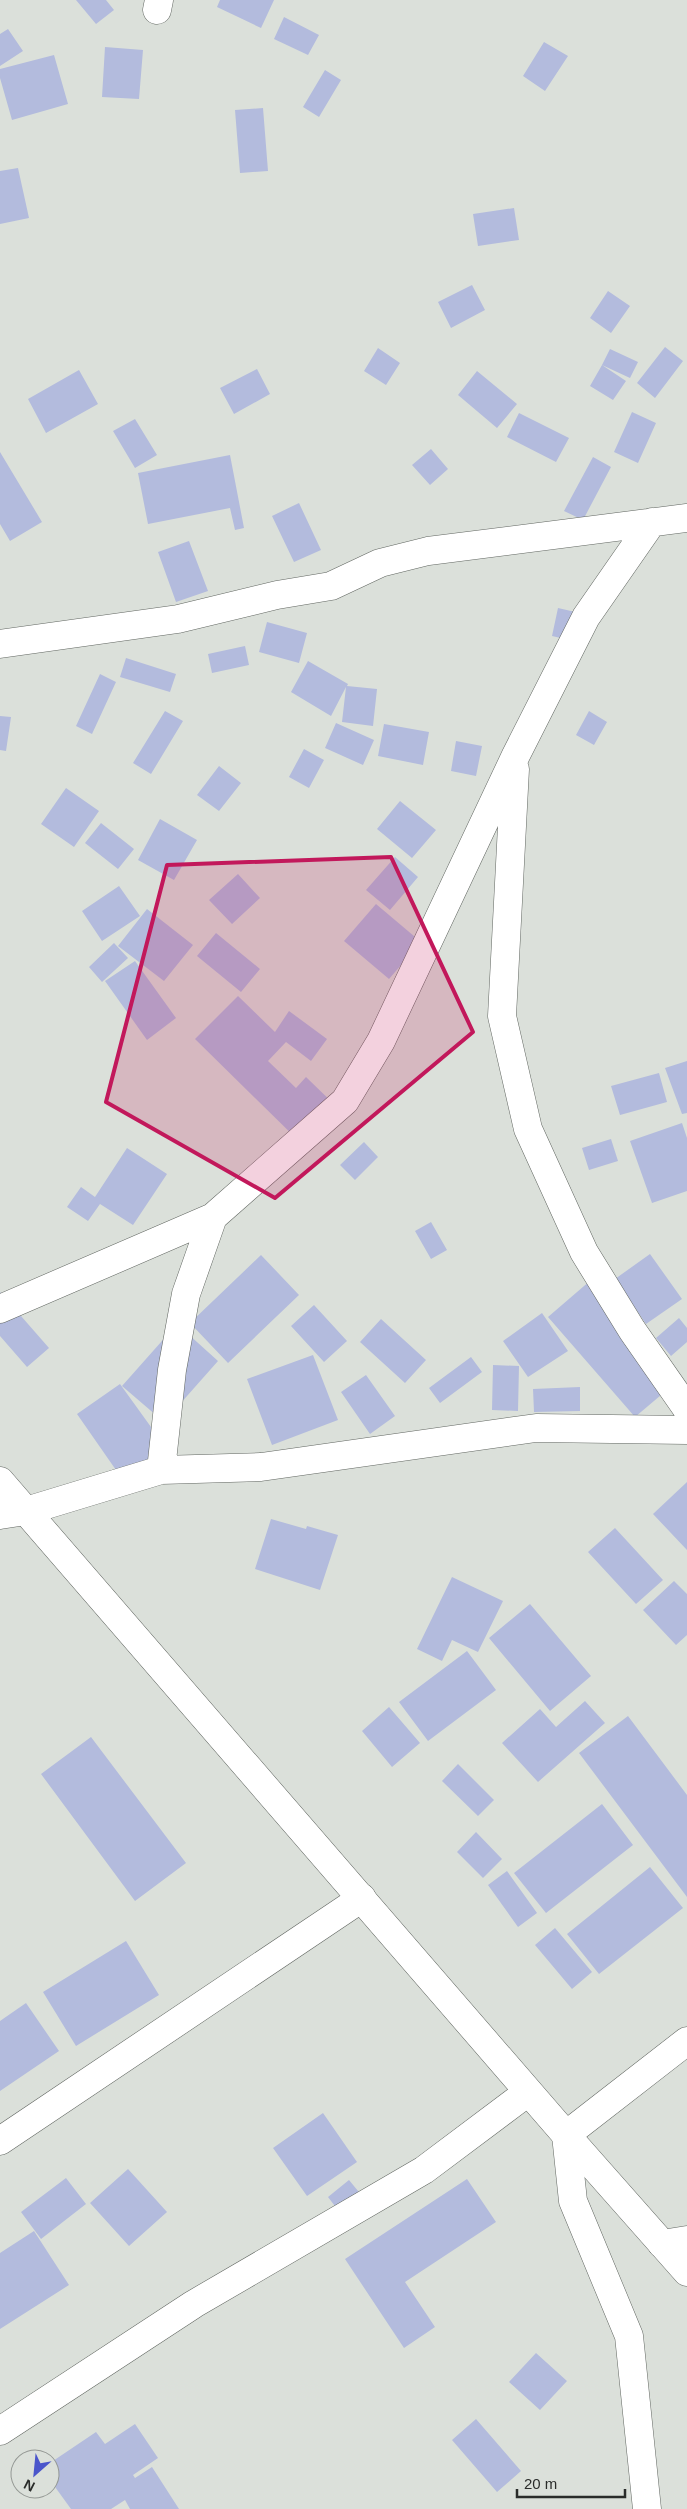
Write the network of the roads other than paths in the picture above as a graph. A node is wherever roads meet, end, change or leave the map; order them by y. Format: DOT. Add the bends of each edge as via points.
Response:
graph roads {
  1 [pos="687,518"];
  2 [pos="652,522"];
  3 [pos="0,644"];
  4 [pos="516,755"];
  5 [pos="213,1217"];
  6 [pos="0,1309"];
  7 [pos="687,1409"];
  8 [pos="687,1430"];
  9 [pos="161,1470"];
  10 [pos="0,1481"];
  11 [pos="13,1513"];
  12 [pos="362,1898"];
  13 [pos="687,2041"];
  14 [pos="528,2092"];
  15 [pos="566,2135"];
  16 [pos="0,2141"];
  17 [pos="675,2242"];
  18 [pos="687,2272"];
  19 [pos="0,2431"];
  20 [pos="647,2509"];
  1 -- 2 [label="street"];
  2 -- 3 [label="street" via="428,551 380,563 331,586 178,618"];
  2 -- 4 [label="street" via="586,617"];
  4 -- 5 [label="street" via="381,1041 346,1101"];
  4 -- 7 [label="street" via="502,1016 528,1129 584,1252 632,1330"];
  5 -- 6 [label="street"];
  5 -- 9 [label="street" via="186,1294 172,1370"];
  8 -- 9 [label="street" via="536,1428 261,1467"];
  9 -- 11 [label="street"];
  10 -- 11 [label="street"];
  11 -- 12 [label="street"];
  12 -- 14 [label="street"];
  12 -- 16 [label="street"];
  13 -- 15 [label="street"];
  14 -- 15 [label="street"];
  14 -- 19 [label="street" via="424,2170 194,2304"];
  15 -- 17 [label="street"];
  15 -- 20 [label="street" via="573,2201 629,2336"];
  17 -- 18 [label="street"];
}
